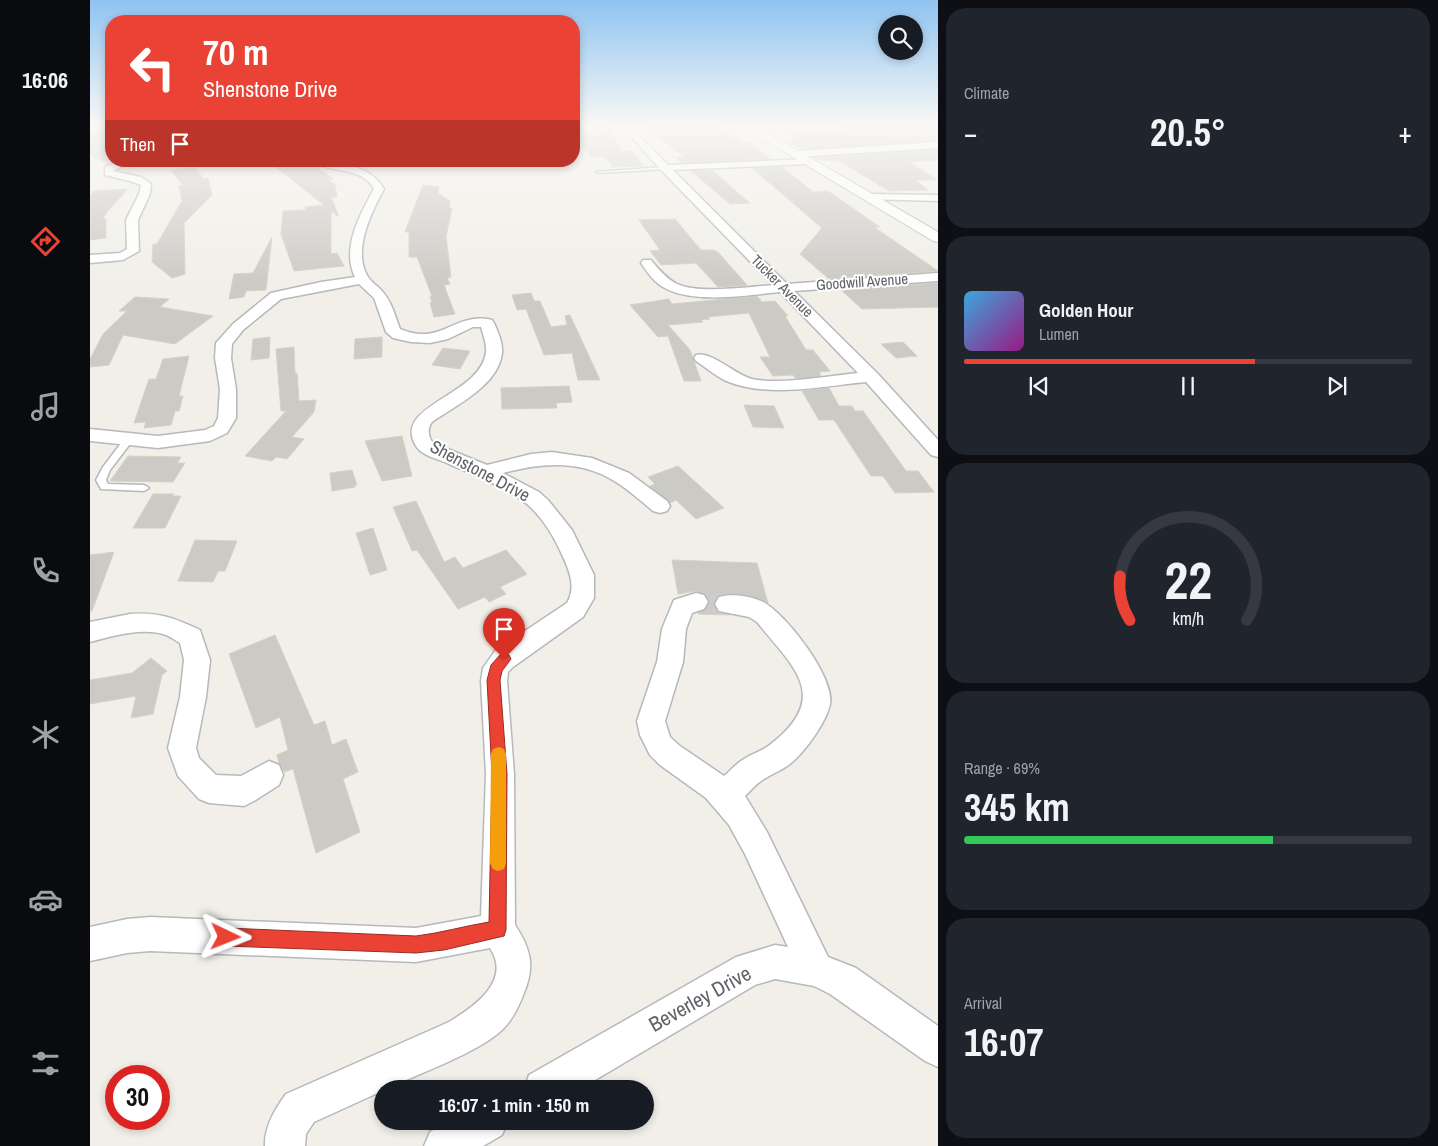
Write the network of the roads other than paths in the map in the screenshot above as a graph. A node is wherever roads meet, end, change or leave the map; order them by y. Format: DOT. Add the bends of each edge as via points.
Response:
graph roads {
  1 [pos="129,177"];
  2 [pos="367,177"];
  3 [pos="674,177"];
  4 [pos="835,177"];
  5 [pos="870,197"];
  6 [pos="938,198"];
  7 [pos="938,238"];
  8 [pos="90,259"];
  9 [pos="647,263"];
  10 [pos="938,278"];
  11 [pos="362,280"];
  12 [pos="784,287"];
  13 [pos="702,358"];
  14 [pos="872,377"];
  15 [pos="90,435"];
  16 [pos="128,440"];
  17 [pos="938,451"];
  18 [pos="485,472"];
  19 [pos="144,488"];
  20 [pos="660,506"];
  21 [pos="696,602"];
  22 [pos="727,604"];
  23 [pos="90,632"];
  24 [pos="269,775"];
  25 [pos="724,795"];
  26 [pos="498,930"];
  27 [pos="90,944"];
  28 [pos="816,969"];
  29 [pos="938,1048"];
  30 [pos="559,1080"];
  31 [pos="472,1130"];
  32 [pos="285,1146"];
  33 [pos="444,1146"];
  1 -- 8 [label="street" via="138,178 146,184 146,194 131,222 133,251"];
  2 -- 11 [label="street" via="379,189 360,231 355,258"];
  3 -- 12 [label="street, Tucker Avenue"];
  4 -- 5 [label="main road"];
  5 -- 6 [label="street"];
  5 -- 7 [label="main road"];
  9 -- 12 [label="street, Goodwill Avenue" via="660,279 687,292"];
  10 -- 12 [label="street, Goodwill Avenue"];
  11 -- 16 [label="street" via="276,296 238,327 224,343 227,418 221,429 193,438 158,442"];
  11 -- 18 [label="street, Shenstone Drive" via="378,293 393,332 404,338 432,339 466,324 487,323 494,353 489,369 480,380 426,418 420,426 420,436 426,447"];
  12 -- 14 [label="street, Tucker Avenue"];
  13 -- 14 [label="street" via="733,378 753,384"];
  14 -- 17 [label="street, Tucker Avenue"];
  15 -- 16 [label="street"];
  16 -- 19 [label="lane" via="101,480 104,487"];
  18 -- 20 [label="street" via="552,458 592,464 622,477"];
  18 -- 26 [label="street, Shenstone Drive" via="541,505 564,535 584,574 582,598 575,610 504,659 496,668 500,774"];
  21 -- 25 [label="street" via="682,607 678,614 670,662 651,721 652,731 667,754"];
  22 -- 25 [label="street" via="754,608 765,615 804,662 814,682 817,703 806,727 781,754 752,770"];
  23 -- 24 [label="street" via="124,623 143,623 171,626 190,637 197,660 182,748 188,766 209,789 244,791"];
  25 -- 28 [label="street" via="744,818"];
  26 -- 27 [label="street" via="416,945 150,934"];
  26 -- 32 [label="street" via="510,948 514,962 511,980 501,1002 487,1020 462,1035 300,1108 284,1137"];
  28 -- 29 [label="street, Beverley Drive" via="843,981"];
  28 -- 30 [label="street, Beverley Drive" via="775,962 748,968"];
  31 -- 33 [label="street"];
}
